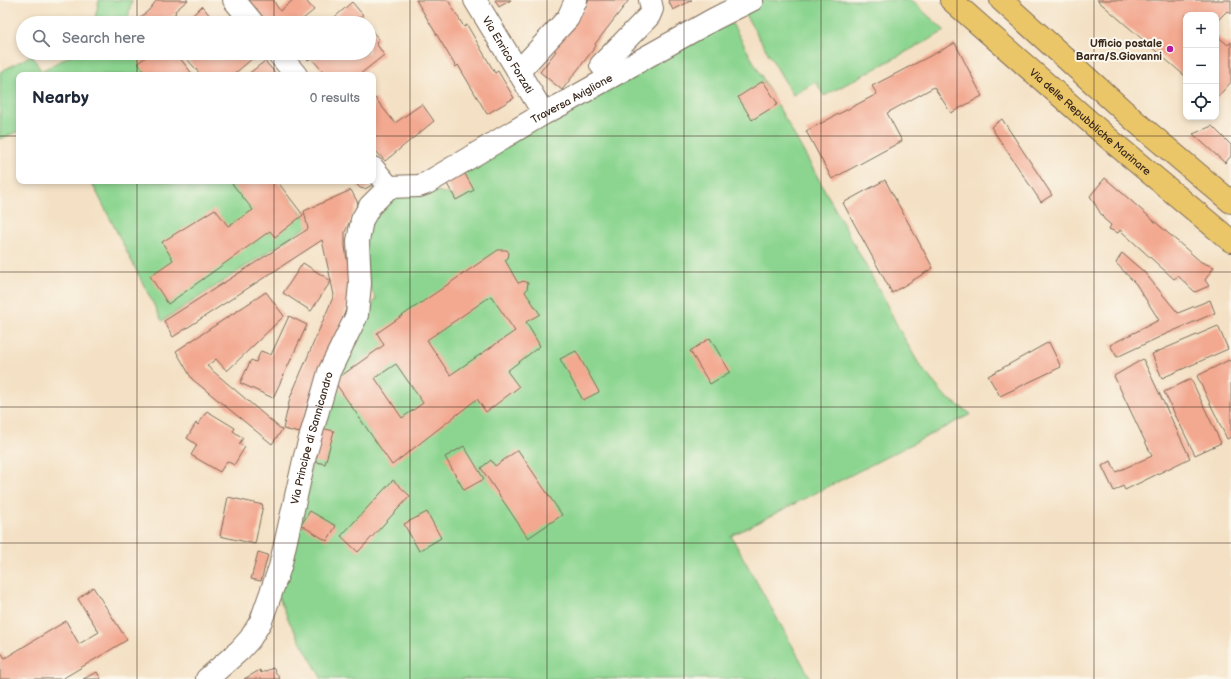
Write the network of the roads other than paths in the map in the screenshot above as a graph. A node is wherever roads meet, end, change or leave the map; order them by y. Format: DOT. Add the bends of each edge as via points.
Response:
graph roads {
  1 [pos="234,0"];
  2 [pos="475,0"];
  3 [pos="576,0"];
  4 [pos="650,0"];
  5 [pos="722,0"];
  6 [pos="752,0"];
  7 [pos="952,0"];
  8 [pos="1001,0"];
  9 [pos="247,16"];
  10 [pos="671,27"];
  11 [pos="284,60"];
  12 [pos="601,65"];
  13 [pos="294,72"];
  14 [pos="518,72"];
  15 [pos="541,109"];
  16 [pos="376,172"];
  17 [pos="389,187"];
  18 [pos="1231,202"];
  19 [pos="1231,241"];
  20 [pos="207,679"];
  1 -- 9 [label="street"];
  2 -- 14 [label="street, Via Enrico Forzati"];
  3 -- 14 [label="street" via="568,18"];
  4 -- 12 [label="street" via="652,9 649,16"];
  5 -- 10 [label="street"];
  6 -- 17 [label="street, Traversa Aviglione" via="543,114 427,182 413,187"];
  7 -- 19 [label="main road, Via delle Repubbliche Marinare" via="1115,144"];
  8 -- 18 [label="main road" via="1135,121"];
  11 -- 13 [label="street"];
  14 -- 15 [label="street, Via Enrico Forzati"];
  16 -- 17 [label="street"];
  17 -- 20 [label="street, Via Principe di Sannicandro" via="370,206 362,220 358,241 360,284 357,315 329,372 305,456 271,596 250,639"];
}
